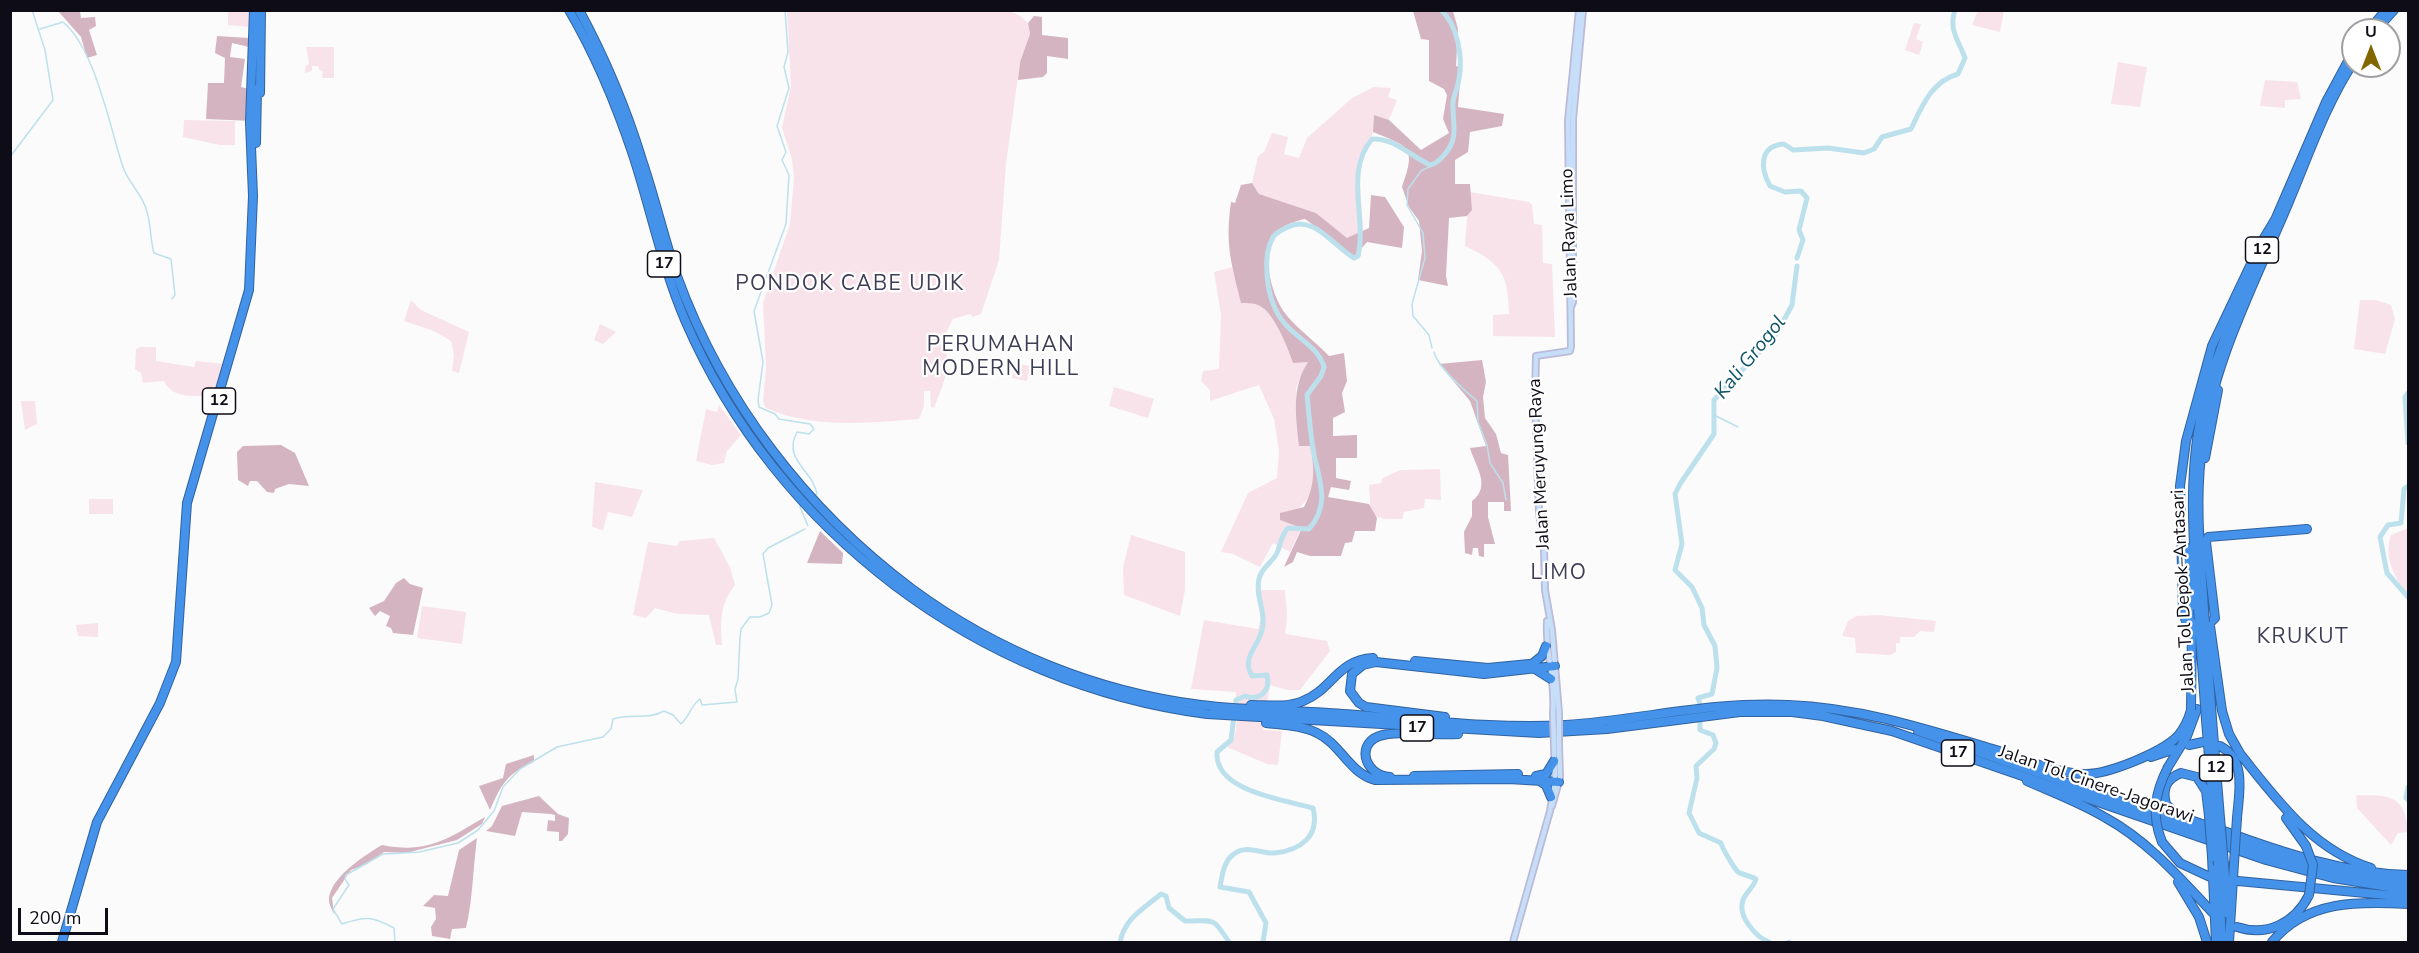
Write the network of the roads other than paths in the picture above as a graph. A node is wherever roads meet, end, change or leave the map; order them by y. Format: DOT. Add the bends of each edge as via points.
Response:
graph roads {
  1 [pos="255,10"];
  2 [pos="569,10"];
  3 [pos="579,10"];
  4 [pos="1579,10"];
  5 [pos="1583,10"];
  6 [pos="2341,74"];
  7 [pos="2345,78"];
  8 [pos="1570,171"];
  9 [pos="2276,218"];
  10 [pos="1571,307"];
  11 [pos="2224,357"];
  12 [pos="2200,610"];
  13 [pos="1548,615"];
  14 [pos="1546,646"];
  15 [pos="1552,664"];
  16 [pos="1532,666"];
  17 [pos="1551,679"];
  18 [pos="1206,709"];
  19 [pos="2194,710"];
  20 [pos="1850,712"];
  21 [pos="1556,713"];
  22 [pos="1274,715"];
  23 [pos="1514,726"];
  24 [pos="1493,732"];
  25 [pos="2203,742"];
  26 [pos="2189,744"];
  27 [pos="1556,745"];
  28 [pos="2220,746"];
  29 [pos="2175,749"];
  30 [pos="2241,755"];
  31 [pos="1554,761"];
  32 [pos="1988,763"];
  33 [pos="2051,767"];
  34 [pos="1536,779"];
  35 [pos="1557,780"];
  36 [pos="1551,797"];
  37 [pos="2085,808"];
  38 [pos="1550,811"];
  39 [pos="2214,818"];
  40 [pos="2221,864"];
  41 [pos="2409,875"];
  42 [pos="2210,877"];
  43 [pos="2238,881"];
  44 [pos="2409,882"];
  45 [pos="2409,890"];
  46 [pos="2409,897"];
  47 [pos="2409,904"];
  48 [pos="2212,912"];
  49 [pos="2237,927"];
  50 [pos="64,942"];
  51 [pos="1513,942"];
  52 [pos="2207,942"];
  53 [pos="2216,942"];
  54 [pos="2222,942"];
  55 [pos="2229,942"];
  56 [pos="2272,942"];
  1 -- 50 [label="highway, 12" via="256,242 252,291 192,495 172,675 97,822"];
  2 -- 18 [label="highway, 17" via="615,104 686,321 728,401 800,498 858,555 908,595 998,651 1102,692 1194,712"];
  3 -- 18 [label="highway, 17" via="623,103 680,283 713,358 756,426 824,512 914,590 1002,644 1100,684"];
  4 -- 8 [label="main road, Jalan Raya Limo" via="1568,121"];
  5 -- 8 [label="main road, Jalan Raya Limo"];
  6 -- 9 [label="highway, Jalan Tol Depok–Antasari / 12"];
  7 -- 11 [label="highway, Jalan Tol Depok–Antasari / 12"];
  8 -- 10 [label="main road, Jalan Raya Limo"];
  9 -- 11 [label="highway" via="2260,243 2212,346 2186,441 2180,486 2183,613 2186,621 2193,624 2210,623 2215,618 2205,542 2208,537 2307,527 2208,532 2203,526 2205,458"];
  9 -- 12 [label="highway, Jalan Tol Depok–Antasari / 12" via="2223,342 2199,425 2192,512"];
  10 -- 13 [label="main road, Jalan Meruyung Raya" via="1570,351 1536,356 1535,426"];
  11 -- 12 [label="highway, Jalan Tol Depok–Antasari / 12" via="2201,455"];
  12 -- 19 [label="highway, bridge" via="2192,623"];
  12 -- 30 [label="highway, bridge" via="2222,711"];
  12 -- 39 [label="highway, Jalan Tol Depok–Antasari / 12, bridge"];
  13 -- 14 [label="main road, Jalan Meruyung Raya"];
  13 -- 15 [label="main road, Jalan Meruyung Raya"];
  14 -- 15 [label="main road, Jalan Meruyung Raya"];
  14 -- 16 [label="highway"];
  15 -- 16 [label="highway"];
  15 -- 17 [label="main road, Jalan Meruyung Raya"];
  15 -- 21 [label="main road, Jalan Meruyung Raya"];
  16 -- 17 [label="highway"];
  16 -- 22 [label="highway" via="1488,668 1364,658 1347,665 1304,701"];
  16 -- 23 [label="highway" via="1484,674 1376,662 1357,668 1349,680 1359,703 1376,709"];
  17 -- 21 [label="main road, Jalan Meruyung Raya"];
  18 -- 22 [label="highway"];
  18 -- 22 [label="highway"];
  19 -- 33 [label="highway" via="2173,740 2110,769 2084,774"];
  19 -- 42 [label="highway, bridge" via="2187,736 2157,793 2155,821 2162,842 2180,862"];
  20 -- 23 [label="highway, 17" via="1759,704 1570,724"];
  20 -- 33 [label="highway" via="1892,718"];
  20 -- 44 [label="highway, 17" via="1892,722 2271,854 2343,873"];
  21 -- 27 [label="main road, Jalan Meruyung Raya, bridge"];
  22 -- 23 [label="highway, 17" via="1342,714"];
  22 -- 24 [label="highway, Jalan Tol Cinere-Jagorawi / 17"];
  22 -- 34 [label="highway" via="1316,732 1357,772 1375,780"];
  24 -- 32 [label="highway, Jalan Tol Cinere-Jagorawi / 17" via="1569,732 1718,714 1792,712 1855,721"];
  24 -- 34 [label="highway" via="1380,735 1368,745 1366,762 1376,774 1394,778 1455,774"];
  25 -- 26 [label="highway"];
  27 -- 31 [label="main road, Jalan Meruyung Raya"];
  27 -- 35 [label="main road, Jalan Meruyung Raya"];
  28 -- 55 [label="highway, bridge" via="2233,755 2239,772"];
  29 -- 33 [label="highway" via="2094,778 2074,777"];
  30 -- 41 [label="highway" via="2291,816 2322,844 2369,868"];
  30 -- 49 [label="highway, bridge" via="2306,846 2313,865 2309,895 2297,914 2281,925 2258,931"];
  31 -- 34 [label="highway" via="1546,774"];
  31 -- 35 [label="main road, Jalan Meruyung Raya"];
  32 -- 37 [label="highway"];
  32 -- 45 [label="highway, Jalan Tol Cinere-Jagorawi / 17" via="2266,860 2333,878"];
  34 -- 35 [label="highway"];
  34 -- 36 [label="highway" via="1546,785"];
  35 -- 36 [label="main road, Jalan Meruyung Raya"];
  35 -- 38 [label="main road, Jalan Meruyung Raya"];
  36 -- 38 [label="main road, Jalan Meruyung Raya"];
  37 -- 48 [label="highway" via="2107,818 2150,850"];
  37 -- 52 [label="highway" via="2145,851 2180,885 2199,917"];
  38 -- 51 [label="main road, Jalan Meruyung Raya"];
  39 -- 40 [label="highway, Jalan Tol Depok–Antasari / 12, bridge"];
  39 -- 41 [label="highway" via="2197,777 2181,773 2169,780 2164,790 2166,804 2182,816 2326,863"];
  39 -- 53 [label="highway, bridge"];
  40 -- 54 [label="highway, Jalan Tol Depok–Antasari / 12"];
  40 -- 55 [label="highway, Jalan Tol Depok–Antasari / 12"];
  43 -- 46 [label="highway"];
  47 -- 56 [label="highway" via="2352,902 2328,907 2301,918"];
}
